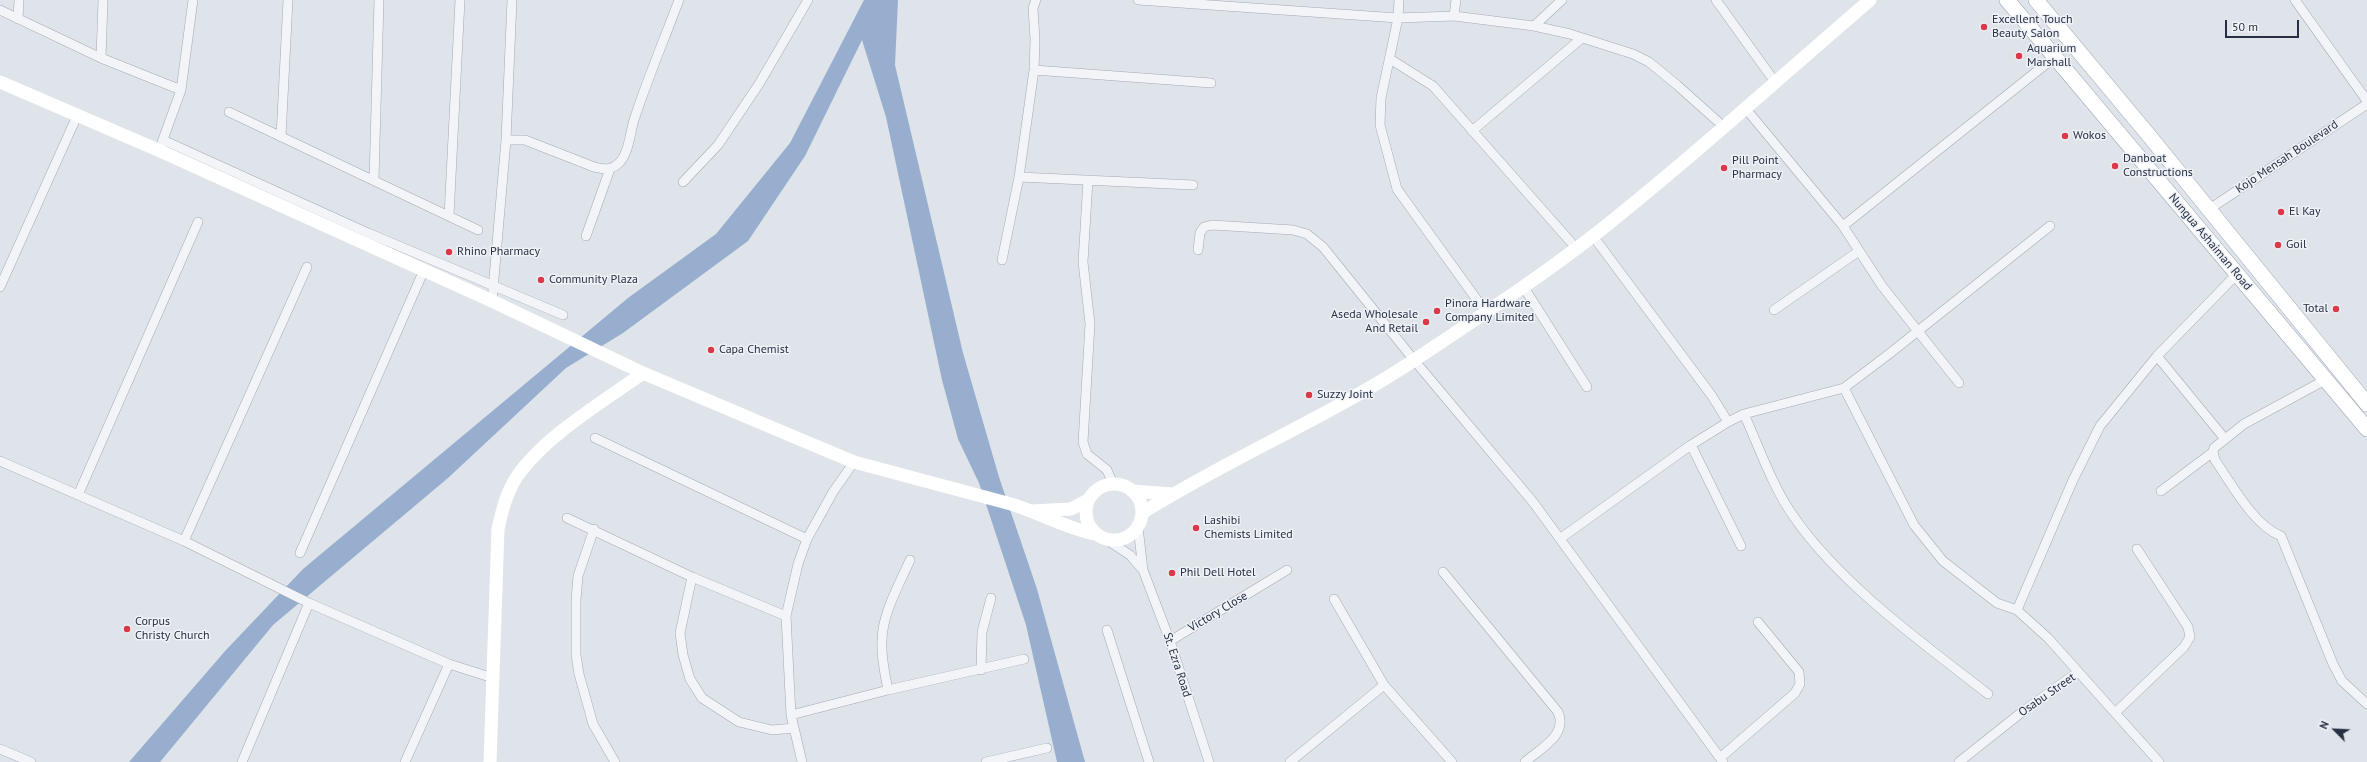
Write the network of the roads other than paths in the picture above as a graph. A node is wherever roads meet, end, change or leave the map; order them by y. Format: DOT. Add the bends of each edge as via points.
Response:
graph roads {
  1 [pos="19,0"];
  2 [pos="103,0"];
  3 [pos="193,0"];
  4 [pos="288,0"];
  5 [pos="379,0"];
  6 [pos="460,0"];
  7 [pos="512,0"];
  8 [pos="679,0"];
  9 [pos="808,0"];
  10 [pos="1036,0"];
  11 [pos="1138,0"];
  12 [pos="1400,0"];
  13 [pos="1456,0"];
  14 [pos="1562,0"];
  15 [pos="1716,0"];
  16 [pos="1870,0"];
  17 [pos="2007,0"];
  18 [pos="2036,0"];
  19 [pos="2295,0"];
  20 [pos="1148,1"];
  21 [pos="0,10"];
  22 [pos="1454,16"];
  23 [pos="1398,18"];
  24 [pos="18,19"];
  25 [pos="1534,26"];
  26 [pos="1582,38"];
  27 [pos="2056,56"];
  28 [pos="100,58"];
  29 [pos="1390,59"];
  30 [pos="1034,70"];
  31 [pos="0,82"];
  32 [pos="1775,82"];
  33 [pos="1210,83"];
  34 [pos="182,90"];
  35 [pos="2367,101"];
  36 [pos="2367,104"];
  37 [pos="1746,109"];
  38 [pos="229,112"];
  39 [pos="77,116"];
  40 [pos="1724,127"];
  41 [pos="1472,131"];
  42 [pos="281,137"];
  43 [pos="506,140"];
  44 [pos="161,145"];
  45 [pos="610,169"];
  46 [pos="1019,177"];
  47 [pos="374,180"];
  48 [pos="1088,180"];
  49 [pos="683,182"];
  50 [pos="1193,186"];
  51 [pos="2208,210"];
  52 [pos="449,216"];
  53 [pos="198,222"];
  54 [pos="1843,226"];
  55 [pos="2050,226"];
  56 [pos="478,230"];
  57 [pos="586,236"];
  58 [pos="1592,236"];
  59 [pos="1576,248"];
  60 [pos="1198,250"];
  61 [pos="1859,251"];
  62 [pos="1002,260"];
  63 [pos="307,267"];
  64 [pos="424,270"];
  65 [pos="2237,274"];
  66 [pos="494,286"];
  67 [pos="1523,286"];
  68 [pos="0,287"];
  69 [pos="492,301"];
  70 [pos="1774,310"];
  71 [pos="1485,312"];
  72 [pos="563,315"];
  73 [pos="1917,332"];
  74 [pos="2157,356"];
  75 [pos="1414,360"];
  76 [pos="643,373"];
  77 [pos="2325,380"];
  78 [pos="1959,383"];
  79 [pos="1587,386"];
  80 [pos="1844,388"];
  81 [pos="2367,404"];
  82 [pos="1744,414"];
  83 [pos="1728,422"];
  84 [pos="2367,429"];
  85 [pos="595,438"];
  86 [pos="2225,439"];
  87 [pos="1691,445"];
  88 [pos="2213,452"];
  89 [pos="0,461"];
  90 [pos="854,462"];
  91 [pos="1113,484"];
  92 [pos="1132,491"];
  93 [pos="2161,491"];
  94 [pos="1172,494"];
  95 [pos="78,496"];
  96 [pos="1088,500"];
  97 [pos="1032,511"];
  98 [pos="1142,513"];
  99 [pos="567,518"];
  100 [pos="1138,527"];
  101 [pos="594,529"];
  102 [pos="1095,534"];
  103 [pos="1560,538"];
  104 [pos="807,539"];
  105 [pos="1107,540"];
  106 [pos="184,541"];
  107 [pos="1741,546"];
  108 [pos="2137,549"];
  109 [pos="300,553"];
  110 [pos="910,560"];
  111 [pos="1143,570"];
  112 [pos="1287,570"];
  113 [pos="1443,572"];
  114 [pos="692,577"];
  115 [pos="991,598"];
  116 [pos="1334,599"];
  117 [pos="307,602"];
  118 [pos="2017,610"];
  119 [pos="786,616"];
  120 [pos="1758,622"];
  121 [pos="1107,630"];
  122 [pos="1170,641"];
  123 [pos="1024,659"];
  124 [pos="449,664"];
  125 [pos="981,670"];
  126 [pos="2078,672"];
  127 [pos="493,678"];
  128 [pos="1384,685"];
  129 [pos="888,690"];
  130 [pos="1988,694"];
  131 [pos="2367,704"];
  132 [pos="2116,712"];
  133 [pos="791,715"];
  134 [pos="794,728"];
  135 [pos="1047,748"];
  136 [pos="0,749"];
  137 [pos="1001,760"];
  138 [pos="1722,760"];
  139 [pos="31,762"];
  140 [pos="242,762"];
  141 [pos="405,762"];
  142 [pos="490,762"];
  143 [pos="615,762"];
  144 [pos="802,762"];
  145 [pos="986,762"];
  146 [pos="1149,762"];
  147 [pos="1209,762"];
  148 [pos="1290,762"];
  149 [pos="1452,762"];
  150 [pos="1525,762"];
  151 [pos="1959,762"];
  152 [pos="2159,762"];
  1 -- 24 [label="street"];
  2 -- 28 [label="street"];
  3 -- 34 [label="street"];
  4 -- 42 [label="street"];
  5 -- 47 [label="street"];
  6 -- 52 [label="street"];
  7 -- 43 [label="street"];
  8 -- 45 [label="street" via="634,120 626,151 621,162"];
  9 -- 49 [label="street" via="759,84 718,145"];
  10 -- 30 [label="street" via="1033,8"];
  11 -- 20 [label="street"];
  12 -- 23 [label="street"];
  13 -- 22 [label="street"];
  14 -- 25 [label="street"];
  15 -- 32 [label="street"];
  16 -- 32 [label="street"];
  17 -- 27 [label="main road, Nungua Ashaiman Road"];
  18 -- 51 [label="main road, Nungua Ashaiman Road"];
  19 -- 35 [label="street"];
  20 -- 23 [label="street"];
  21 -- 24 [label="street"];
  22 -- 23 [label="street"];
  22 -- 25 [label="street"];
  23 -- 29 [label="street"];
  24 -- 28 [label="street"];
  25 -- 26 [label="street"];
  26 -- 40 [label="street" via="1633,54 1649,62"];
  26 -- 41 [label="street"];
  27 -- 54 [label="street"];
  27 -- 65 [label="main road, Nungua Ashaiman Road"];
  28 -- 34 [label="street"];
  29 -- 41 [label="street" via="1433,86"];
  29 -- 71 [label="street" via="1381,98 1380,125 1397,189"];
  30 -- 33 [label="street"];
  30 -- 46 [label="street"];
  31 -- 39 [label="street"];
  32 -- 37 [label="street"];
  34 -- 44 [label="street"];
  36 -- 51 [label="street, Kojo Mensah Boulevard"];
  37 -- 40 [label="street"];
  37 -- 54 [label="street"];
  38 -- 42 [label="street"];
  39 -- 44 [label="street"];
  39 -- 68 [label="street"];
  40 -- 58 [label="street"];
  41 -- 59 [label="street"];
  42 -- 47 [label="street"];
  43 -- 45 [label="street" via="525,140 594,167"];
  43 -- 66 [label="street"];
  44 -- 64 [label="street"];
  44 -- 66 [label="street"];
  45 -- 57 [label="street"];
  46 -- 48 [label="street"];
  46 -- 62 [label="street"];
  47 -- 52 [label="street"];
  48 -- 50 [label="street"];
  48 -- 91 [label="street" via="1083,262 1090,324 1083,442 1087,454 1107,470"];
  51 -- 81 [label="main road, Nungua Ashaiman Road"];
  52 -- 56 [label="street"];
  53 -- 95 [label="street"];
  54 -- 61 [label="street"];
  55 -- 73 [label="street"];
  58 -- 59 [label="street"];
  58 -- 83 [label="street" via="1712,396"];
  59 -- 67 [label="street"];
  60 -- 75 [label="street" via="1200,233 1204,227 1293,230 1307,234 1323,247"];
  61 -- 70 [label="street"];
  61 -- 73 [label="street"];
  63 -- 106 [label="street"];
  64 -- 69 [label="street"];
  64 -- 109 [label="street"];
  65 -- 74 [label="street"];
  65 -- 77 [label="main road, Nungua Ashaiman Road"];
  66 -- 69 [label="street"];
  66 -- 72 [label="street"];
  67 -- 71 [label="street"];
  67 -- 79 [label="street"];
  69 -- 76 [label="street"];
  71 -- 75 [label="street"];
  73 -- 78 [label="street"];
  73 -- 80 [label="street"];
  74 -- 86 [label="street"];
  74 -- 118 [label="street" via="2092,439"];
  75 -- 94 [label="street" via="1342,403"];
  75 -- 103 [label="street"];
  76 -- 90 [label="street"];
  76 -- 127 [label="street" via="565,429 532,459 517,477 508,494 498,529"];
  77 -- 84 [label="main road, Nungua Ashaiman Road"];
  77 -- 86 [label="street" via="2250,420"];
  80 -- 82 [label="street"];
  80 -- 118 [label="street" via="1914,525 1943,561 1997,603"];
  82 -- 83 [label="street"];
  82 -- 130 [label="street" via="1794,517 1837,567 1903,628"];
  83 -- 87 [label="street"];
  85 -- 104 [label="street"];
  86 -- 88 [label="street"];
  87 -- 103 [label="street"];
  87 -- 107 [label="street"];
  88 -- 93 [label="street"];
  88 -- 131 [label="street" via="2215,460 2258,519 2271,532 2281,536 2333,664 2342,681"];
  89 -- 95 [label="street"];
  90 -- 97 [label="street"];
  90 -- 104 [label="street" via="833,492"];
  91 -- 92 [label="street"];
  91 -- 96 [label="street" via="1099,489"];
  92 -- 94 [label="street"];
  92 -- 98 [label="street" via="1140,501"];
  94 -- 98 [label="street"];
  95 -- 106 [label="street"];
  96 -- 97 [label="street" via="1070,509"];
  96 -- 102 [label="street" via="1086,518"];
  97 -- 102 [label="street" via="1075,530"];
  98 -- 100 [label="street"];
  99 -- 101 [label="street"];
  100 -- 105 [label="street" via="1125,538"];
  100 -- 111 [label="street"];
  101 -- 114 [label="street"];
  101 -- 143 [label="street" via="578,576 576,655 593,724"];
  102 -- 105 [label="street"];
  103 -- 138 [label="street"];
  104 -- 119 [label="street" via="798,564"];
  105 -- 111 [label="street" via="1130,555"];
  106 -- 117 [label="street"];
  108 -- 132 [label="street" via="2188,627 2190,637 2184,647"];
  110 -- 129 [label="street" via="887,616 882,640 883,667"];
  111 -- 122 [label="street, St. Ezra Road"];
  112 -- 122 [label="street, Victory Close"];
  113 -- 150 [label="street" via="1558,712 1562,722 1559,732"];
  114 -- 119 [label="street"];
  114 -- 134 [label="street" via="680,633 690,679 702,698 739,722 772,730"];
  115 -- 125 [label="street" via="982,632"];
  116 -- 128 [label="street"];
  117 -- 124 [label="street"];
  117 -- 140 [label="street"];
  118 -- 126 [label="street" via="2048,638"];
  119 -- 133 [label="street"];
  120 -- 138 [label="street" via="1799,672 1800,684 1795,693"];
  121 -- 146 [label="street"];
  122 -- 147 [label="street, St. Ezra Road"];
  123 -- 125 [label="street"];
  124 -- 127 [label="street"];
  124 -- 141 [label="street"];
  125 -- 129 [label="street"];
  126 -- 132 [label="street, Osabu Street"];
  126 -- 151 [label="street, Osabu Street"];
  127 -- 142 [label="street"];
  128 -- 148 [label="street"];
  128 -- 149 [label="street"];
  129 -- 133 [label="street"];
  132 -- 152 [label="street, Osabu Street"];
  133 -- 134 [label="street"];
  134 -- 144 [label="street"];
  135 -- 137 [label="street"];
  136 -- 139 [label="street"];
  137 -- 145 [label="street"];
}
